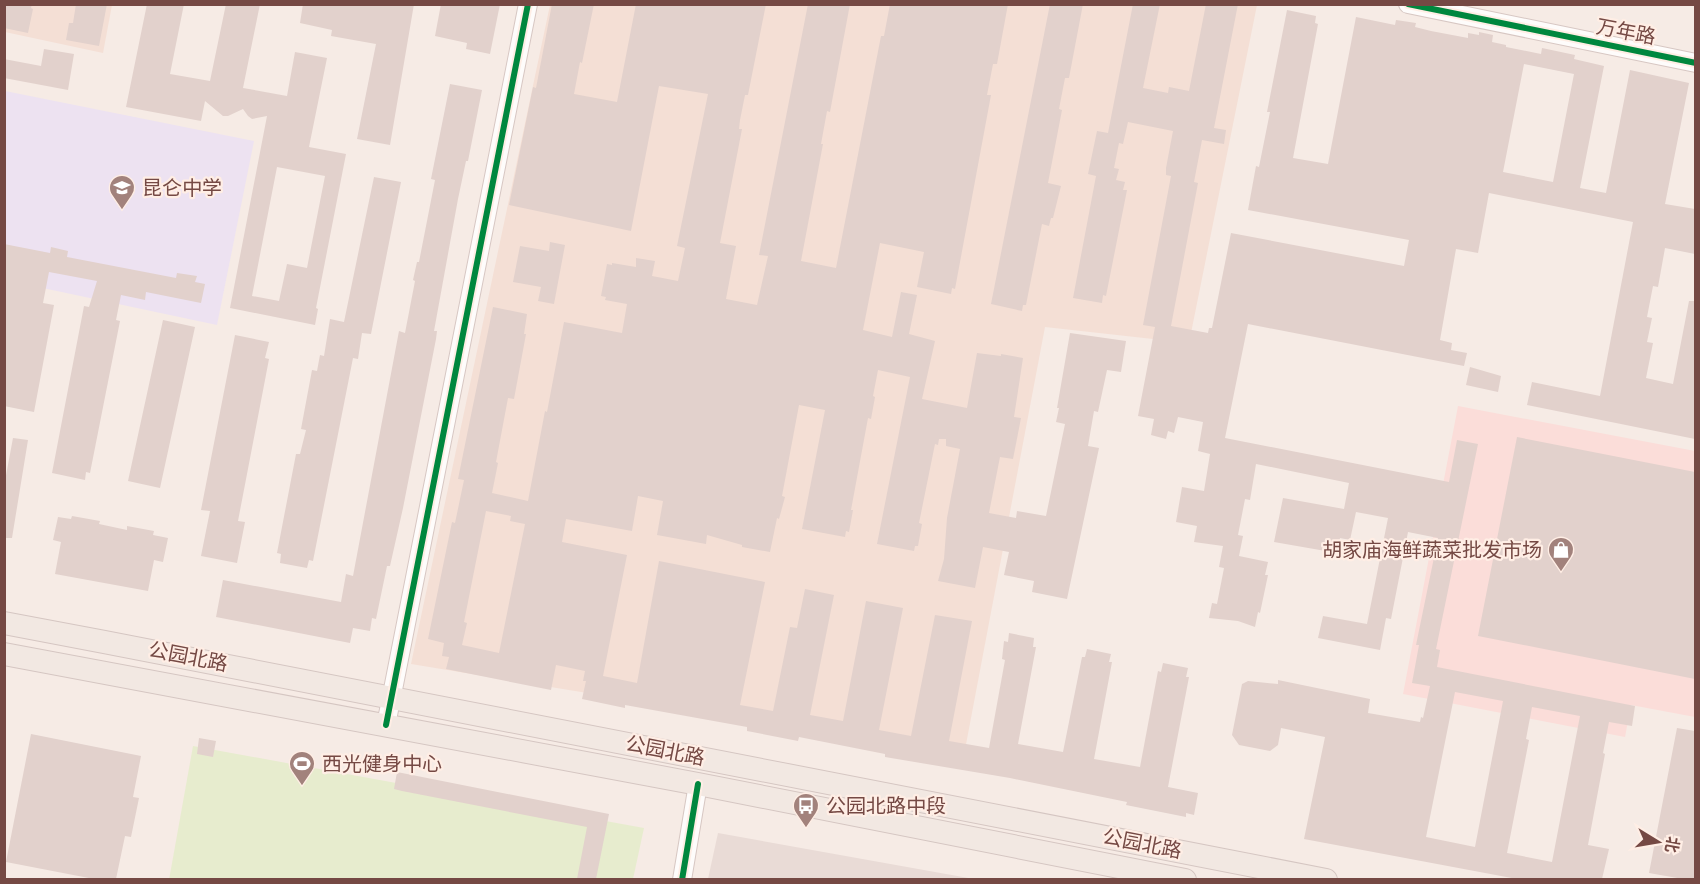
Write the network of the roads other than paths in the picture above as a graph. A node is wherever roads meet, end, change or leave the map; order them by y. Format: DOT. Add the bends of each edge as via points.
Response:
graph roads {
  1 [pos="528,4"];
  2 [pos="1408,4"];
  3 [pos="1695,63"];
  4 [pos="4,623"];
  5 [pos="4,654"];
  6 [pos="392,696"];
  7 [pos="386,725"];
  8 [pos="698,784"];
  9 [pos="682,879"];
  10 [pos="1185,879"];
  11 [pos="1326,879"];
  1 -- 6 [label="street"];
  2 -- 3 [label="street, 万年路"];
  4 -- 6 [label="main road, 公园北路"];
  5 -- 7 [label="main road, 公园北路"];
  6 -- 7 [label="street"];
  6 -- 11 [label="main road, 公园北路"];
  7 -- 8 [label="main road, 公园北路"];
  8 -- 9 [label="street"];
  8 -- 10 [label="main road, 公园北路"];
}
